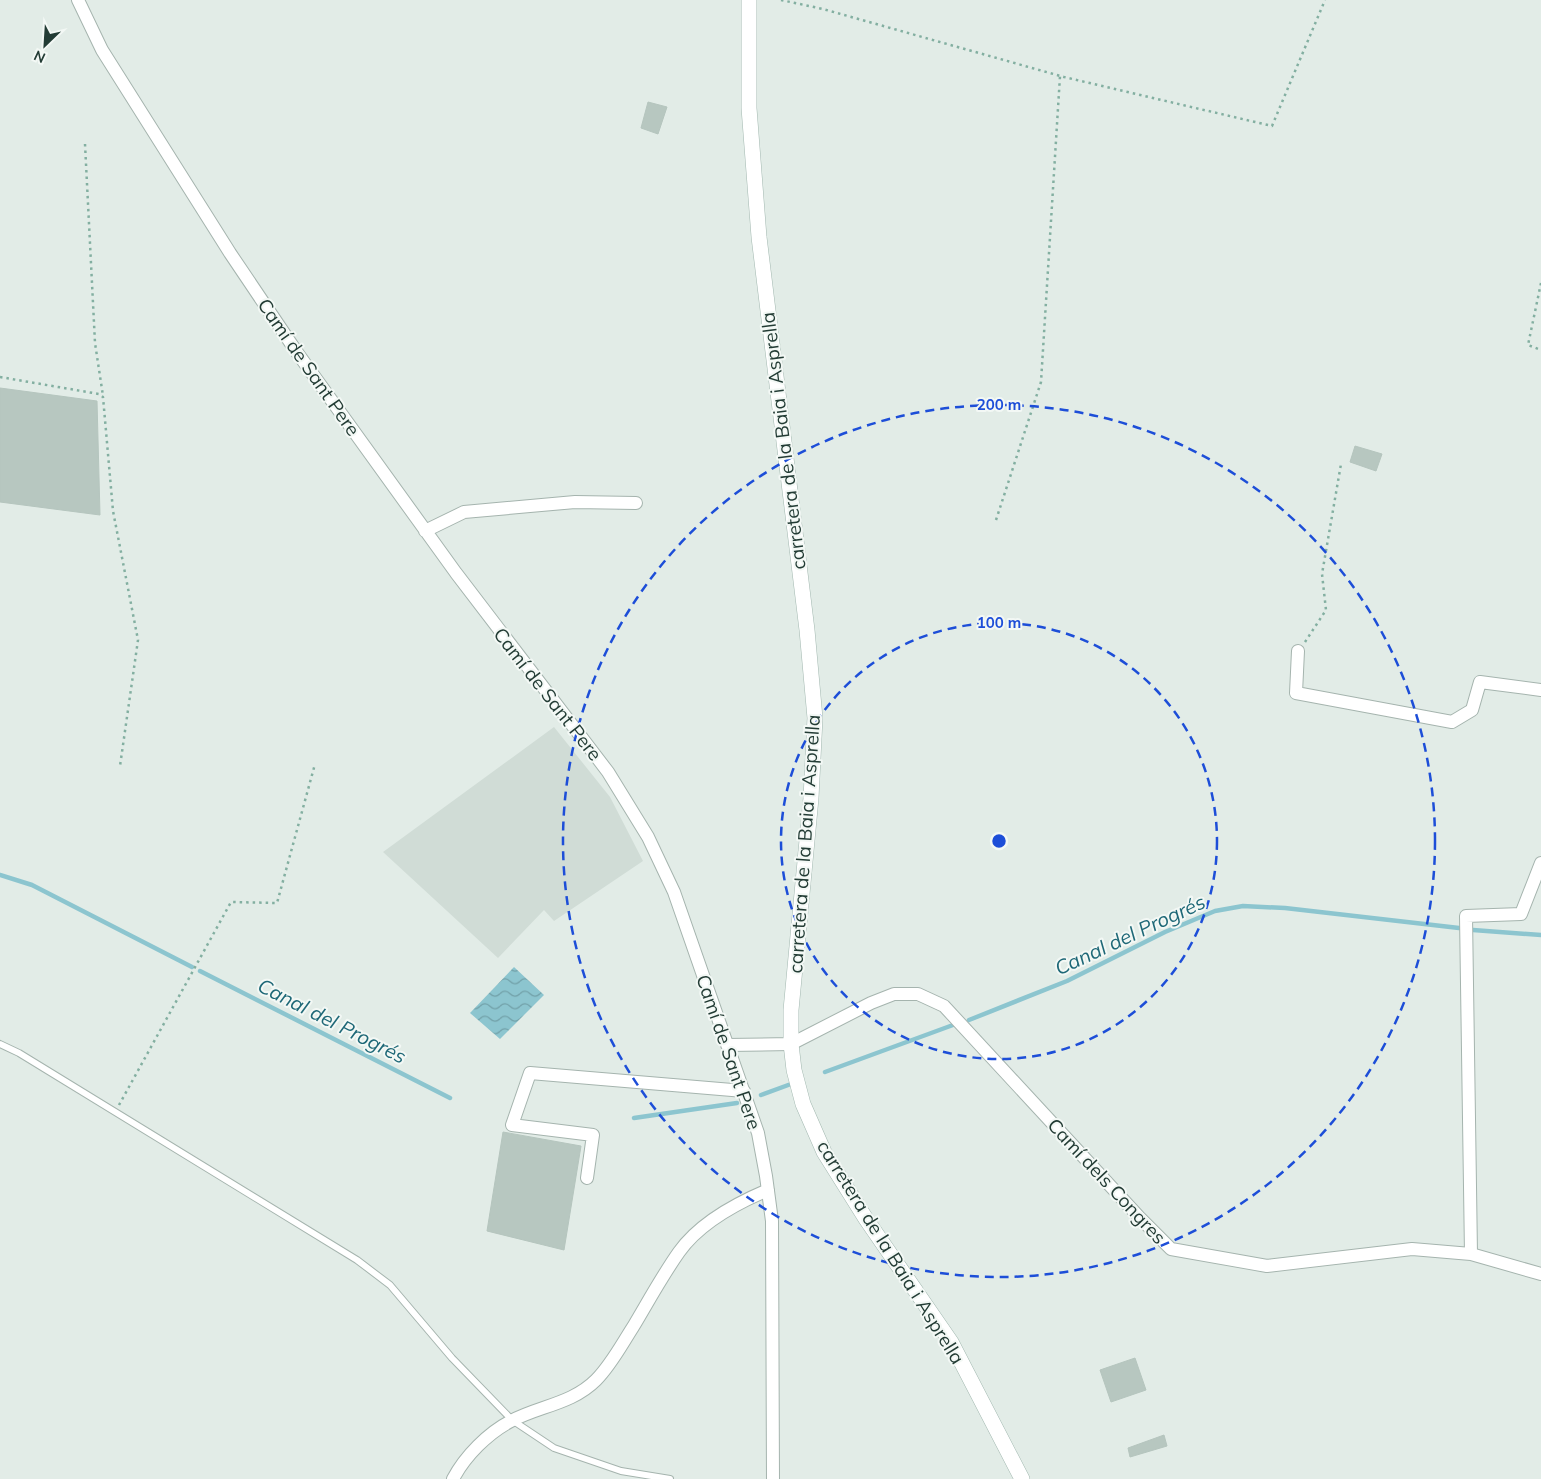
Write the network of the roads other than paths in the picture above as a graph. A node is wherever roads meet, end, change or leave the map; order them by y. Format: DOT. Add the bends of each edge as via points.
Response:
graph roads {
  1 [pos="78,0"];
  2 [pos="749,0"];
  3 [pos="636,503"];
  4 [pos="425,531"];
  5 [pos="1298,651"];
  6 [pos="1541,690"];
  7 [pos="1541,863"];
  8 [pos="0,1044"];
  9 [pos="791,1044"];
  10 [pos="728,1045"];
  11 [pos="744,1091"];
  12 [pos="587,1178"];
  13 [pos="768,1190"];
  14 [pos="1471,1254"];
  15 [pos="1541,1274"];
  16 [pos="512,1420"];
  17 [pos="453,1479"];
  18 [pos="670,1479"];
  19 [pos="773,1479"];
  20 [pos="1022,1479"];
  1 -- 4 [label="street, Camí de Sant Pere" via="102,50 230,253"];
  2 -- 9 [label="main road, carretera de la Baia i Asprella" via="749,108 759,237 815,718"];
  3 -- 4 [label="street" via="575,502 464,512"];
  4 -- 10 [label="street, Camí de Sant Pere" via="608,772 648,837 674,892"];
  5 -- 6 [label="street" via="1296,693 1452,722 1472,710 1480,682"];
  7 -- 14 [label="street" via="1521,914 1466,916"];
  8 -- 16 [label="lane" via="357,1260 390,1285 452,1358"];
  9 -- 10 [label="street, Camí dels Congres"];
  9 -- 14 [label="street, Camí dels Congres" via="871,1003 894,994 918,994 944,1006 1171,1248 1267,1266 1412,1249"];
  9 -- 20 [label="main road, carretera de la Baia i Asprella" via="802,1104 824,1152 951,1342"];
  10 -- 11 [label="street, Camí de Sant Pere"];
  11 -- 12 [label="street" via="530,1073 512,1126 593,1135"];
  11 -- 13 [label="street, Camí de Sant Pere" via="758,1133"];
  13 -- 16 [label="street" via="737,1204 680,1251 596,1380 571,1398"];
  13 -- 19 [label="street, Camí de Sant Pere" via="774,1304"];
  14 -- 15 [label="street, Camí dels Congres"];
  16 -- 17 [label="street" via="494,1432 460,1465"];
  16 -- 18 [label="lane" via="554,1448 622,1471"];
}
